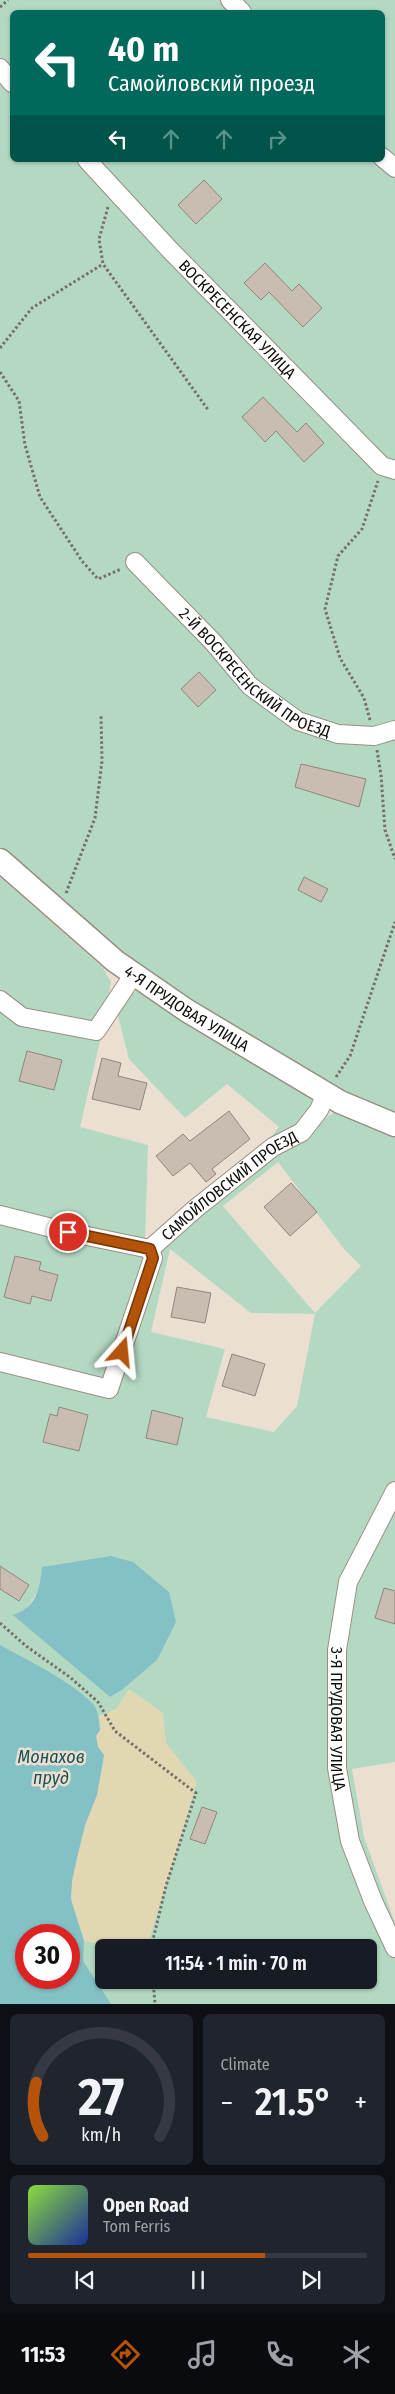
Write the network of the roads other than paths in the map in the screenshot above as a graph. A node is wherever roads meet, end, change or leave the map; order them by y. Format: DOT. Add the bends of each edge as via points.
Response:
graph roads {
  1 [pos="230,0"];
  2 [pos="240,10"];
  3 [pos="0,68"];
  4 [pos="10,80"];
  5 [pos="385,160"];
  6 [pos="89,162"];
  7 [pos="395,168"];
  8 [pos="388,468"];
  9 [pos="135,562"];
  10 [pos="395,730"];
  11 [pos="0,860"];
  12 [pos="134,974"];
  13 [pos="0,1000"];
  14 [pos="326,1093"];
  15 [pos="395,1126"];
  16 [pos="0,1215"];
  17 [pos="150,1249"];
  18 [pos="0,1362"];
  19 [pos="395,1491"];
  20 [pos="395,1948"];
  1 -- 2 [label="street"];
  3 -- 4 [label="street"];
  5 -- 7 [label="street"];
  6 -- 8 [label="street, ВОСКРЕСЕНСКАЯ УЛИЦА" via="170,250"];
  9 -- 10 [label="street, 2-Й ВОСКРЕСЕНСКИЙ ПРОЕЗД" via="213,642 250,686 298,720 338,734 374,736"];
  11 -- 12 [label="main road, 4-Я ПРУДОВАЯ УЛИЦА"];
  12 -- 13 [label="street" via="96,1031 22,1017"];
  12 -- 14 [label="main road, 4-Я ПРУДОВАЯ УЛИЦА" via="186,1010"];
  14 -- 15 [label="main road, 4-Я ПРУДОВАЯ УЛИЦА"];
  14 -- 17 [label="street, САМОЙЛОВСКИЙ ПРОЕЗД" via="319,1110 302,1132 273,1147"];
  16 -- 17 [label="street, САМОЙЛОВСКИЙ ПРОЕЗД"];
  17 -- 18 [label="street" via="153,1258 109,1390"];
  19 -- 20 [label="street, 3-Я ПРУДОВАЯ УЛИЦА" via="348,1582 337,1650 337,1768 350,1841"];
}
